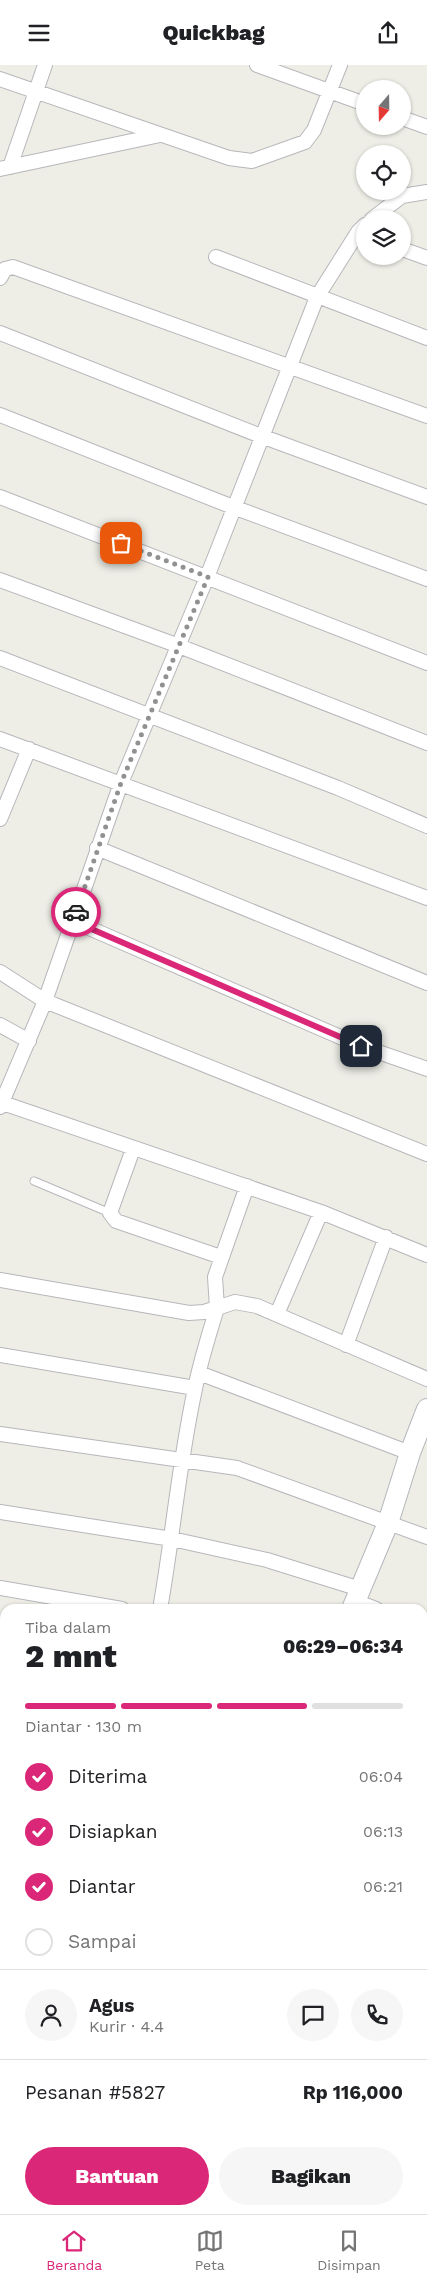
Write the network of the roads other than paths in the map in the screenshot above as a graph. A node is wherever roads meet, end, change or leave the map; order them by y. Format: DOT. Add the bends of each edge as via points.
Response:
graph roads {
  1 [pos="45,65"];
  2 [pos="257,65"];
  3 [pos="340,65"];
  4 [pos="0,79"];
  5 [pos="36,92"];
  6 [pos="330,92"];
  7 [pos="356,101"];
  8 [pos="411,121"];
  9 [pos="427,127"];
  10 [pos="161,134"];
  11 [pos="5,168"];
  12 [pos="427,192"];
  13 [pos="384,210"];
  14 [pos="356,240"];
  15 [pos="411,253"];
  16 [pos="216,257"];
  17 [pos="427,259"];
  18 [pos="0,278"];
  19 [pos="317,297"];
  20 [pos="0,333"];
  21 [pos="427,338"];
  22 [pos="290,365"];
  23 [pos="0,415"];
  24 [pos="427,416"];
  25 [pos="261,436"];
  26 [pos="0,497"];
  27 [pos="427,497"];
  28 [pos="233,507"];
  29 [pos="208,577"];
  30 [pos="427,579"];
  31 [pos="0,580"];
  32 [pos="179,646"];
  33 [pos="0,658"];
  34 [pos="427,663"];
  35 [pos="151,715"];
  36 [pos="0,739"];
  37 [pos="427,743"];
  38 [pos="29,749"];
  39 [pos="121,783"];
  40 [pos="4,796"];
  41 [pos="0,819"];
  42 [pos="427,826"];
  43 [pos="97,848"];
  44 [pos="427,898"];
  45 [pos="73,921"];
  46 [pos="0,972"];
  47 [pos="427,983"];
  48 [pos="45,1001"];
  49 [pos="0,1025"];
  50 [pos="29,1041"];
  51 [pos="427,1069"];
  52 [pos="1,1104"];
  53 [pos="133,1149"];
  54 [pos="427,1153"];
  55 [pos="34,1181"];
  56 [pos="247,1186"];
  57 [pos="321,1212"];
  58 [pos="110,1213"];
  59 [pos="386,1237"];
  60 [pos="427,1255"];
  61 [pos="221,1257"];
  62 [pos="0,1280"];
  63 [pos="217,1308"];
  64 [pos="277,1314"];
  65 [pos="346,1345"];
  66 [pos="0,1355"];
  67 [pos="199,1373"];
  68 [pos="427,1379"];
  69 [pos="195,1388"];
  70 [pos="427,1409"];
  71 [pos="0,1435"];
  72 [pos="417,1446"];
  73 [pos="182,1459"];
  74 [pos="0,1512"];
  75 [pos="388,1523"];
  76 [pos="427,1537"];
  77 [pos="172,1539"];
  78 [pos="0,1587"];
  79 [pos="356,1600"];
  80 [pos="94,1604"];
  81 [pos="161,1604"];
  1 -- 5 [label="street"];
  2 -- 6 [label="street"];
  3 -- 6 [label="street"];
  4 -- 5 [label="street"];
  5 -- 10 [label="street"];
  5 -- 11 [label="street"];
  6 -- 7 [label="street"];
  6 -- 10 [label="street" via="314,130 305,142 263,159 241,161"];
  8 -- 9 [label="street"];
  10 -- 11 [label="street"];
  12 -- 13 [label="street" via="402,196"];
  14 -- 19 [label="street"];
  15 -- 17 [label="street"];
  16 -- 19 [label="street"];
  18 -- 22 [label="street" via="5,269 13,267"];
  19 -- 21 [label="street"];
  19 -- 22 [label="street"];
  20 -- 25 [label="street"];
  22 -- 24 [label="street"];
  22 -- 25 [label="street"];
  23 -- 28 [label="street"];
  25 -- 27 [label="street"];
  25 -- 28 [label="street"];
  26 -- 29 [label="street"];
  28 -- 29 [label="street"];
  28 -- 30 [label="street"];
  29 -- 32 [label="street"];
  29 -- 34 [label="street"];
  31 -- 32 [label="street"];
  32 -- 35 [label="street"];
  32 -- 37 [label="street"];
  33 -- 35 [label="street"];
  35 -- 39 [label="street"];
  35 -- 42 [label="street"];
  36 -- 38 [label="street"];
  38 -- 39 [label="street"];
  38 -- 40 [label="street"];
  39 -- 43 [label="street"];
  39 -- 44 [label="street"];
  40 -- 41 [label="street"];
  43 -- 45 [label="street"];
  43 -- 47 [label="street"];
  45 -- 48 [label="street"];
  45 -- 51 [label="street" via="361,1046"];
  46 -- 48 [label="street"];
  48 -- 50 [label="street"];
  48 -- 54 [label="street"];
  49 -- 50 [label="street"];
  50 -- 52 [label="street"];
  52 -- 53 [label="street"];
  53 -- 56 [label="street"];
  53 -- 58 [label="street"];
  55 -- 58 [label="lane"];
  56 -- 57 [label="street"];
  56 -- 61 [label="street"];
  57 -- 59 [label="street"];
  57 -- 64 [label="street"];
  58 -- 61 [label="street" via="116,1221"];
  59 -- 60 [label="street"];
  59 -- 65 [label="street"];
  61 -- 63 [label="street" via="215,1277"];
  62 -- 63 [label="street" via="189,1313"];
  63 -- 64 [label="street" via="227,1303 246,1303"];
  63 -- 67 [label="street"];
  64 -- 65 [label="street"];
  65 -- 68 [label="street"];
  66 -- 69 [label="street"];
  67 -- 69 [label="street"];
  67 -- 72 [label="street"];
  69 -- 73 [label="street"];
  70 -- 72 [label="street"];
  71 -- 73 [label="street"];
  72 -- 75 [label="street"];
  73 -- 75 [label="street" via="237,1468"];
  73 -- 77 [label="street"];
  74 -- 77 [label="street"];
  75 -- 76 [label="street"];
  75 -- 79 [label="street"];
  77 -- 79 [label="street" via="267,1560"];
  77 -- 81 [label="street"];
  78 -- 80 [label="street"];
}
